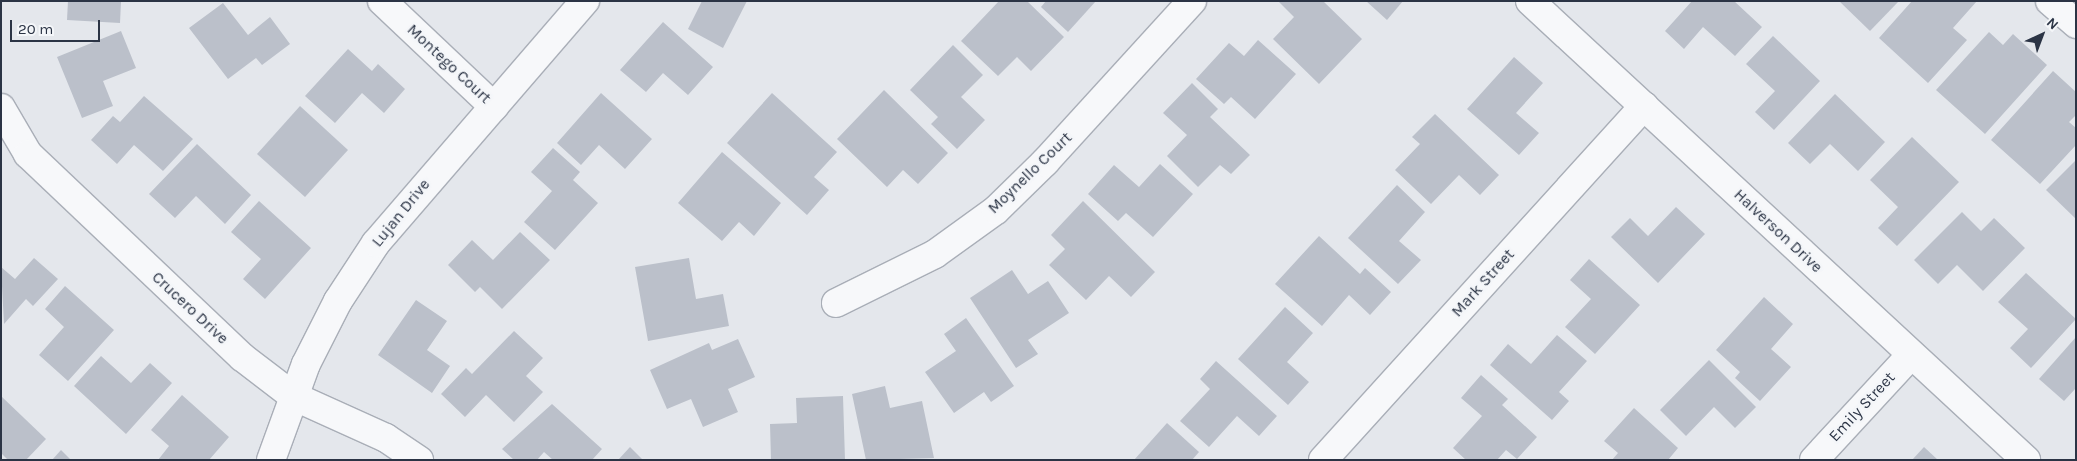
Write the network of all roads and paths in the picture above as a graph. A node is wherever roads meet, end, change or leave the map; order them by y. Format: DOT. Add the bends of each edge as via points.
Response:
graph roads {
  1 [pos="382,1"];
  2 [pos="585,1"];
  3 [pos="1192,1"];
  4 [pos="1530,1"];
  5 [pos="2050,1"];
  6 [pos="2076,24"];
  7 [pos="1644,106"];
  8 [pos="494,107"];
  9 [pos="1,108"];
  10 [pos="836,303"];
  11 [pos="1911,355"];
  12 [pos="293,396"];
  13 [pos="271,460"];
  14 [pos="419,460"];
  15 [pos="1323,460"];
  16 [pos="1814,460"];
  17 [pos="2026,460"];
  1 -- 8 [label="street, Montego Court"];
  2 -- 8 [label="street, Lujan Drive"];
  3 -- 10 [label="street, Moynello Court" via="1045,162 996,210 936,254"];
  4 -- 7 [label="street, Halverson Drive"];
  5 -- 6 [label="street"];
  7 -- 11 [label="street, Halverson Drive"];
  7 -- 15 [label="street, Mark Street"];
  8 -- 12 [label="street, Lujan Drive" via="376,243 338,301"];
  9 -- 12 [label="street, Crucero Drive" via="28,154 242,357"];
  11 -- 16 [label="street, Emily Street"];
  11 -- 17 [label="street, Halverson Drive"];
  12 -- 13 [label="street, Lujan Drive"];
  12 -- 14 [label="street, Crucero Drive" via="386,438"];
}
